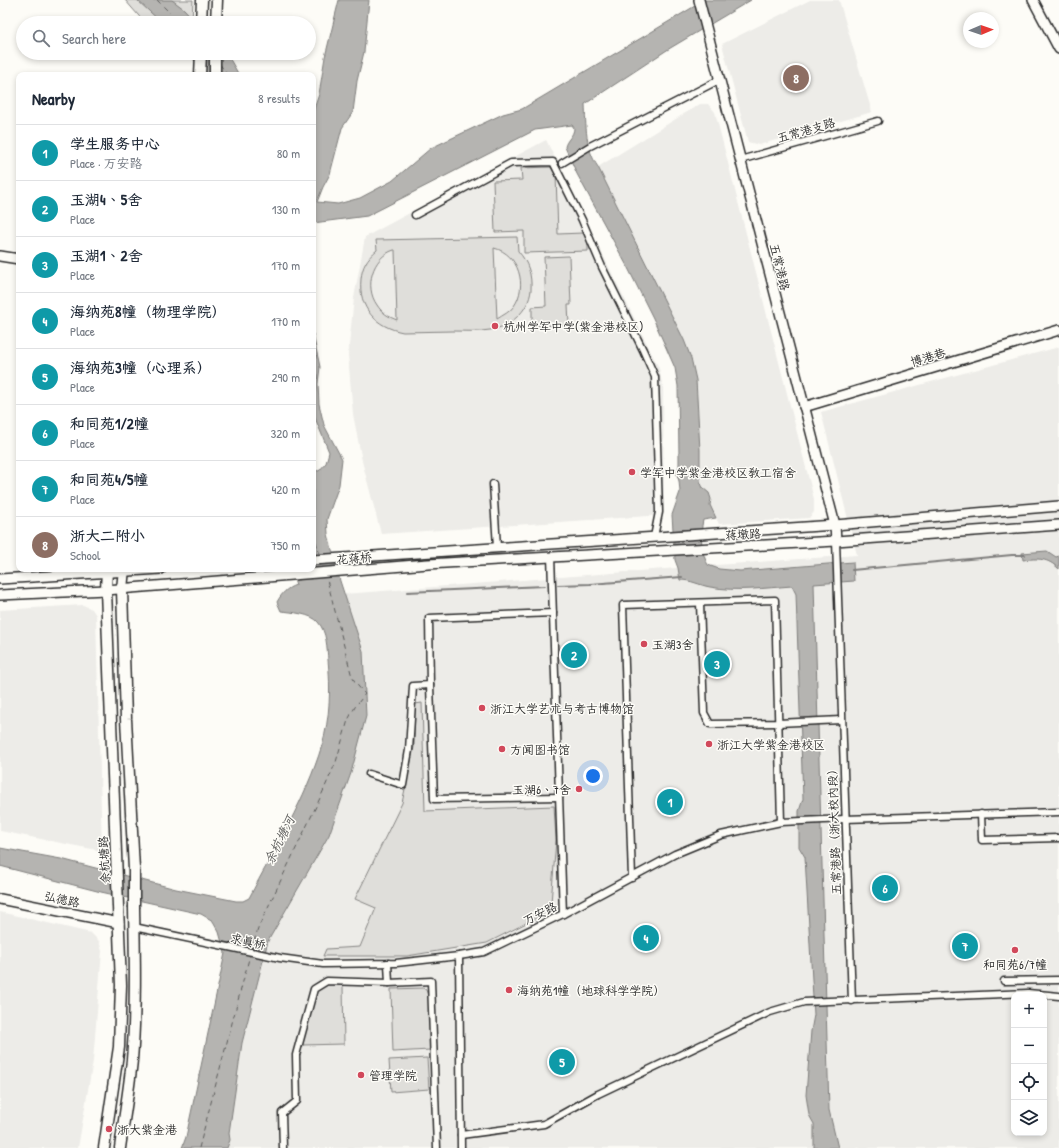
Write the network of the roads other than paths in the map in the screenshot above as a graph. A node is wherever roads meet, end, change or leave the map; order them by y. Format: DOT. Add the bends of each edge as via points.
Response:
graph roads {
  1 [pos="216,0"];
  2 [pos="699,0"];
  3 [pos="1033,0"];
  4 [pos="202,4"];
  5 [pos="201,16"];
  6 [pos="216,16"];
  7 [pos="1059,49"];
  8 [pos="201,60"];
  9 [pos="215,60"];
  10 [pos="200,72"];
  11 [pos="215,72"];
  12 [pos="719,80"];
  13 [pos="878,120"];
  14 [pos="740,160"];
  15 [pos="562,163"];
  16 [pos="415,215"];
  17 [pos="0,256"];
  18 [pos="16,258"];
  19 [pos="1059,330"];
  20 [pos="804,407"];
  21 [pos="493,484"];
  22 [pos="1059,506"];
  23 [pos="835,525"];
  24 [pos="1059,525"];
  25 [pos="659,537"];
  26 [pos="836,541"];
  27 [pos="497,547"];
  28 [pos="428,552"];
  29 [pos="552,556"];
  30 [pos="316,560"];
  31 [pos="428,564"];
  32 [pos="93,572"];
  33 [pos="106,572"];
  34 [pos="124,572"];
  35 [pos="0,579"];
  36 [pos="122,589"];
  37 [pos="106,590"];
  38 [pos="0,595"];
  39 [pos="700,603"];
  40 [pos="552,613"];
  41 [pos="430,685"];
  42 [pos="842,720"];
  43 [pos="778,723"];
  44 [pos="369,774"];
  45 [pos="559,798"];
  46 [pos="1059,812"];
  47 [pos="981,814"];
  48 [pos="845,819"];
  49 [pos="781,822"];
  50 [pos="1059,838"];
  51 [pos="632,878"];
  52 [pos="0,898"];
  53 [pos="563,914"];
  54 [pos="119,923"];
  55 [pos="134,927"];
  56 [pos="458,956"];
  57 [pos="280,958"];
  58 [pos="388,963"];
  59 [pos="1059,980"];
  60 [pos="1004,981"];
  61 [pos="390,983"];
  62 [pos="1059,996"];
  63 [pos="852,1001"];
  64 [pos="461,1135"];
  65 [pos="104,1148"];
  66 [pos="120,1148"];
  67 [pos="283,1148"];
  68 [pos="437,1148"];
  69 [pos="461,1148"];
  1 -- 6 [label="main road"];
  2 -- 12 [label="main road, 五常港路"];
  3 -- 7 [label="main road"];
  4 -- 5 [label="main road"];
  8 -- 10 [label="main road"];
  9 -- 11 [label="main road"];
  12 -- 14 [label="main road, 五常港路"];
  12 -- 15 [label="street"];
  13 -- 14 [label="street, 五常港支路"];
  14 -- 20 [label="main road, 五常港路"];
  16 -- 25 [label="street" via="511,163 552,162 582,220 654,377"];
  17 -- 18 [label="main road"];
  19 -- 20 [label="main road, 博港巷"];
  20 -- 23 [label="main road, 五常港路"];
  21 -- 27 [label="street"];
  22 -- 23 [label="main road, 蒋墩路"];
  23 -- 25 [label="main road, 蒋墩路"];
  23 -- 26 [label="main road, 五常港路"];
  24 -- 26 [label="main road, 蒋墩路"];
  25 -- 27 [label="main road, 蒋墩路"];
  26 -- 29 [label="main road, 蒋墩路"];
  26 -- 42 [label="street, 五常港路（浙大校内段）"];
  27 -- 28 [label="main road, 蒋墩路"];
  28 -- 30 [label="main road, 花蒋桥"];
  29 -- 31 [label="main road, 蒋墩路"];
  29 -- 40 [label="street"];
  31 -- 36 [label="main road, 花蒋桥"];
  32 -- 35 [label="main road"];
  33 -- 37 [label="main road, 余杭塘路"];
  34 -- 36 [label="main road"];
  36 -- 37 [label="main road"];
  36 -- 55 [label="main road, bridge" via="134,869"];
  37 -- 38 [label="main road"];
  37 -- 54 [label="main road, 余杭塘路"];
  39 -- 43 [label="street" via="704,713 710,724"];
  39 -- 43 [label="street" via="775,600"];
  39 -- 51 [label="street" via="623,605"];
  40 -- 41 [label="street" via="429,618"];
  40 -- 45 [label="street"];
  41 -- 44 [label="street" via="413,686 409,750 403,786"];
  41 -- 45 [label="street" via="434,800"];
  42 -- 43 [label="street"];
  42 -- 48 [label="street, 五常港路（浙大校内段）"];
  43 -- 49 [label="street"];
  45 -- 53 [label="street"];
  46 -- 47 [label="street, 万安路"];
  47 -- 48 [label="street, 万安路"];
  47 -- 50 [label="street" via="982,840"];
  48 -- 49 [label="street, 万安路"];
  48 -- 63 [label="street, 五常港路（浙大校内段）"];
  49 -- 51 [label="street, 万安路" via="721,835 675,854"];
  51 -- 53 [label="street, 万安路"];
  52 -- 54 [label="main road, 弘德路"];
  53 -- 56 [label="street, 万安路" via="484,952"];
  54 -- 65 [label="main road, 余杭塘路" via="119,1047"];
  55 -- 57 [label="street, 求真桥"];
  55 -- 66 [label="main road" via="135,1003 132,1062"];
  56 -- 58 [label="street, 万安路"];
  56 -- 64 [label="street"];
  57 -- 58 [label="street, 万安路" via="323,964"];
  58 -- 61 [label="street"];
  59 -- 60 [label="street"];
  61 -- 67 [label="street" via="327,981 314,989 296,1055 298,1101 282,1113"];
  61 -- 68 [label="street" via="431,981"];
  62 -- 63 [label="street" via="1028,993"];
  63 -- 64 [label="street" via="804,1002 770,1012 598,1094 544,1124"];
  64 -- 69 [label="street"];
}
